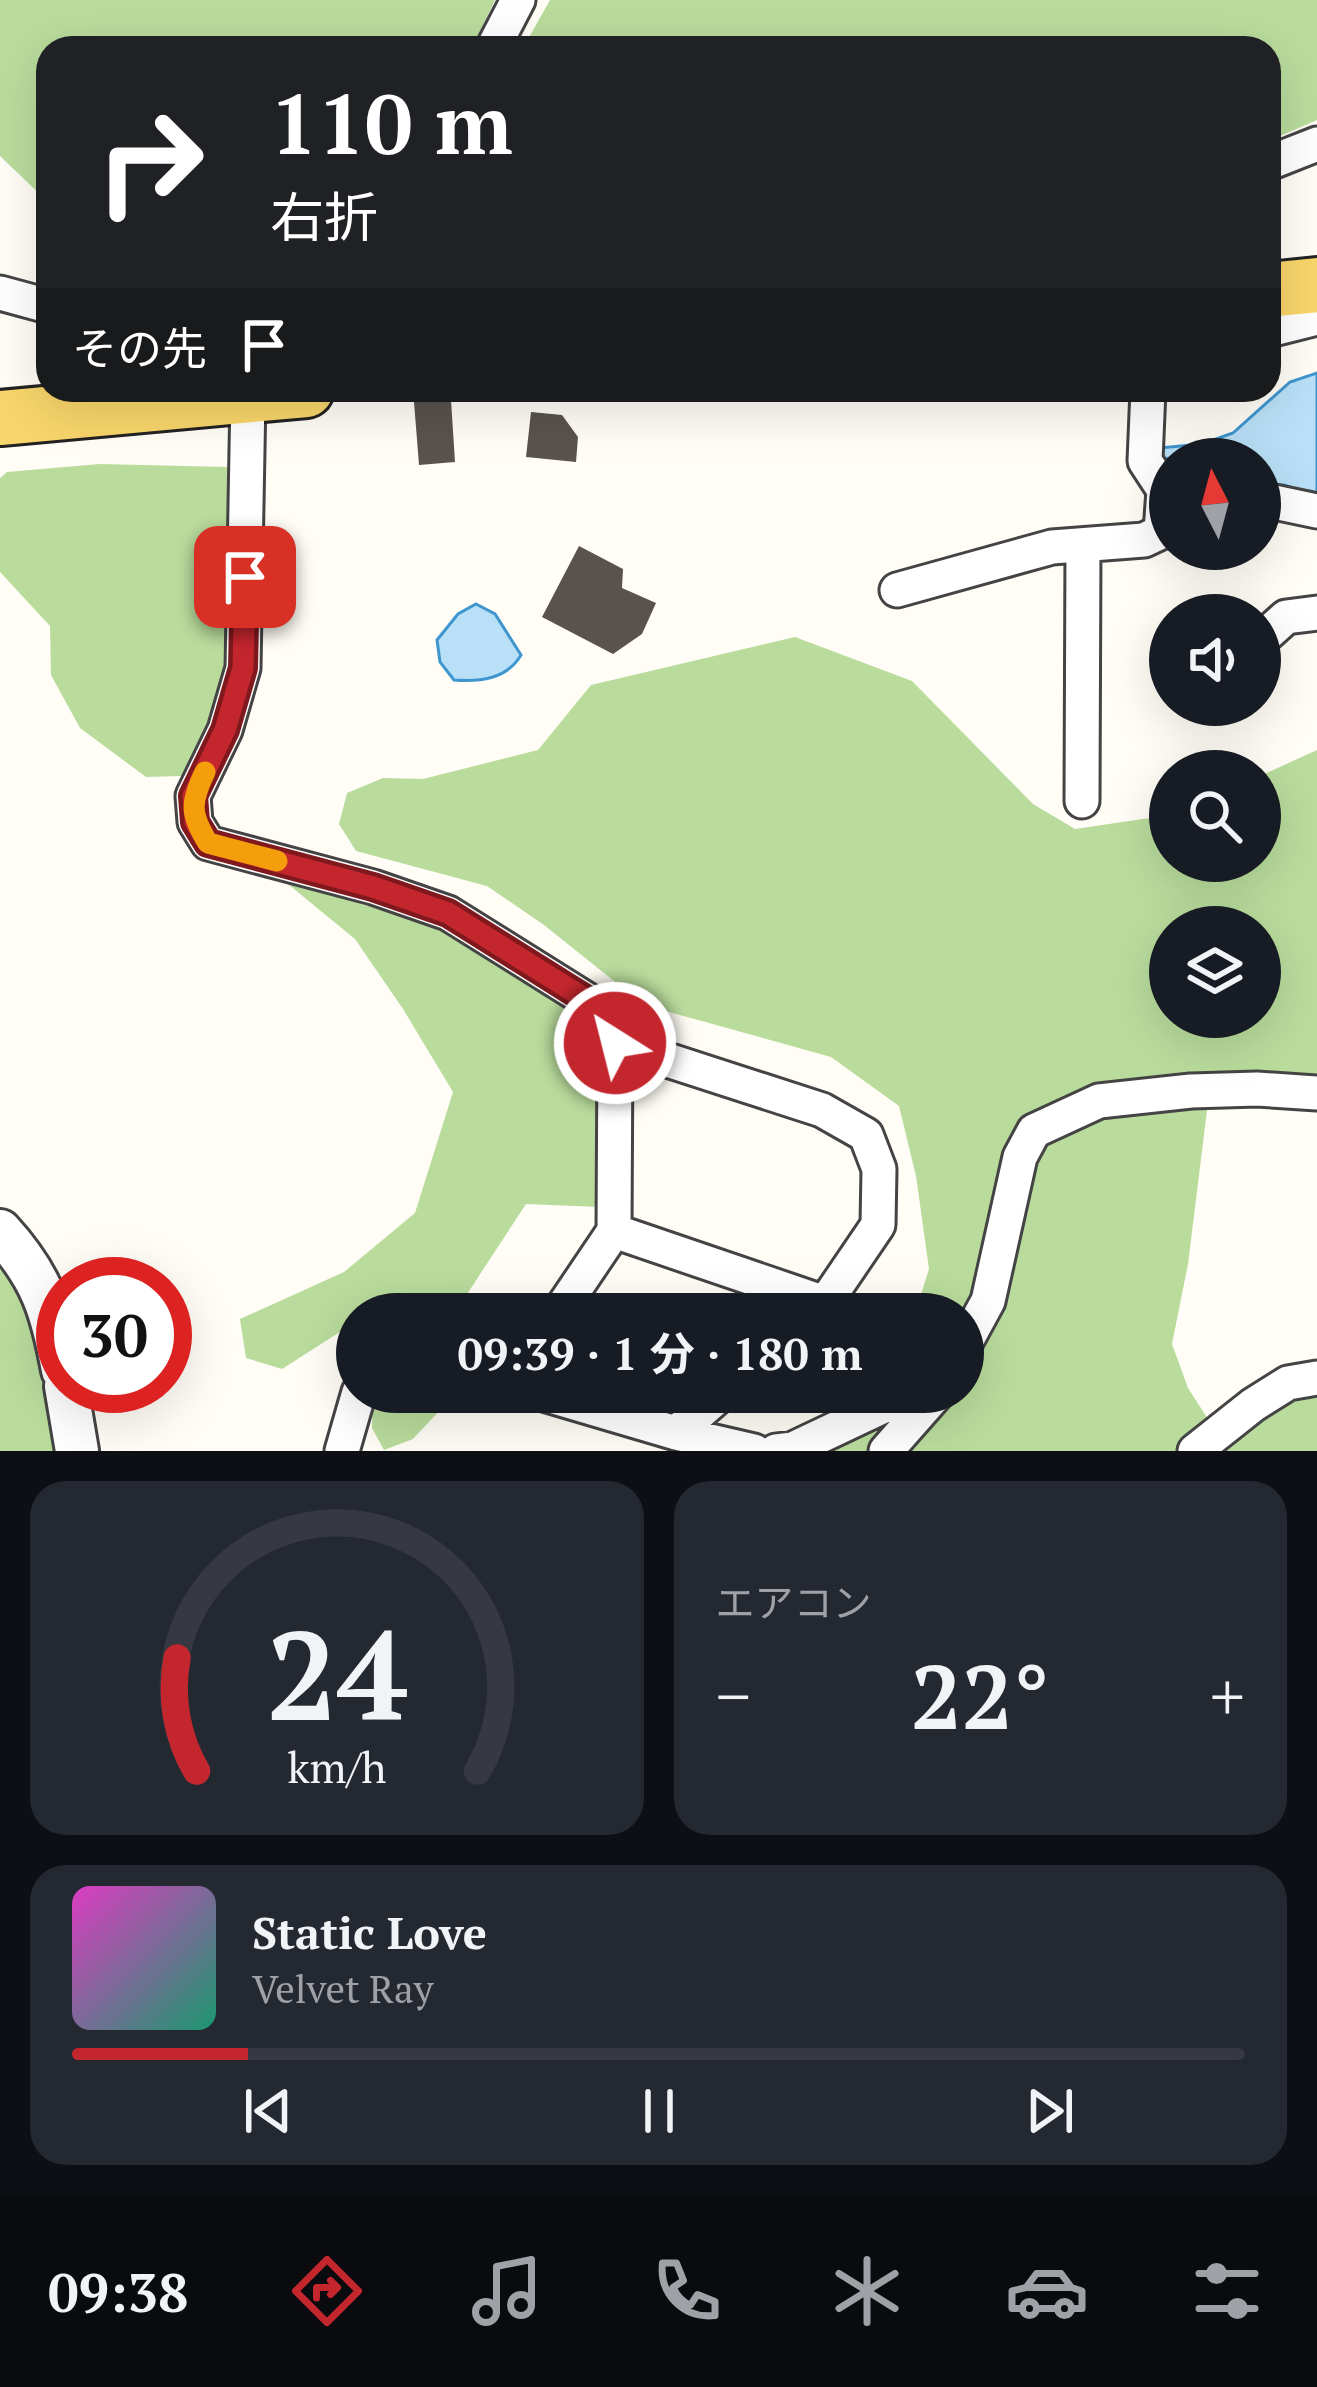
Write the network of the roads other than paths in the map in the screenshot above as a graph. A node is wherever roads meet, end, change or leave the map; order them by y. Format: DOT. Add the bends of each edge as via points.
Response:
graph roads {
  1 [pos="518,0"];
  2 [pos="499,36"];
  3 [pos="1317,144"];
  4 [pos="1281,158"];
  5 [pos="1317,285"];
  6 [pos="1281,289"];
  7 [pos="0,293"];
  8 [pos="36,303"];
  9 [pos="1317,318"];
  10 [pos="1281,327"];
  11 [pos="180,402"];
  12 [pos="248,402"];
  13 [pos="1147,402"];
  14 [pos="0,418"];
  15 [pos="1149,466"];
  16 [pos="1281,504"];
  17 [pos="1317,512"];
  18 [pos="1149,538"];
  19 [pos="1083,545"];
  20 [pos="897,590"];
  21 [pos="1317,613"];
  22 [pos="1281,622"];
  23 [pos="1082,801"];
  24 [pos="615,1043"];
  25 [pos="1317,1093"];
  26 [pos="0,1231"];
  27 [pos="614,1231"];
  28 [pos="36,1278"];
  29 [pos="572,1293"];
  30 [pos="779,1293"];
  31 [pos="830,1293"];
  32 [pos="984,1308"];
  33 [pos="1317,1378"];
  34 [pos="71,1413"];
  35 [pos="353,1413"];
  36 [pos="608,1413"];
  37 [pos="699,1413"];
  38 [pos="869,1413"];
  39 [pos="919,1413"];
  40 [pos="676,1433"];
  41 [pos="77,1451"];
  42 [pos="342,1451"];
  43 [pos="754,1451"];
  44 [pos="776,1451"];
  45 [pos="886,1451"];
  46 [pos="1195,1451"];
  1 -- 2 [label="street"];
  3 -- 4 [label="street"];
  5 -- 6 [label="main road"];
  7 -- 8 [label="street"];
  9 -- 10 [label="street"];
  11 -- 14 [label="main road"];
  12 -- 24 [label="street" via="243,668 193,796 195,822 208,843 448,913 587,1000"];
  13 -- 15 [label="street"];
  16 -- 17 [label="street"];
  18 -- 19 [label="street"];
  19 -- 20 [label="street"];
  19 -- 23 [label="street"];
  21 -- 22 [label="street"];
  24 -- 27 [label="street"];
  24 -- 31 [label="street" via="822,1110 866,1135 879,1169 878,1225"];
  25 -- 32 [label="street" via="1191,1091 1099,1101 1034,1131 1020,1156"];
  26 -- 28 [label="street"];
  27 -- 29 [label="street"];
  27 -- 30 [label="street"];
  33 -- 46 [label="street" via="1288,1383"];
  34 -- 41 [label="street"];
  35 -- 42 [label="street"];
  36 -- 40 [label="street"];
  37 -- 40 [label="street"];
  38 -- 44 [label="street"];
  39 -- 45 [label="street"];
  40 -- 43 [label="street"];
}
